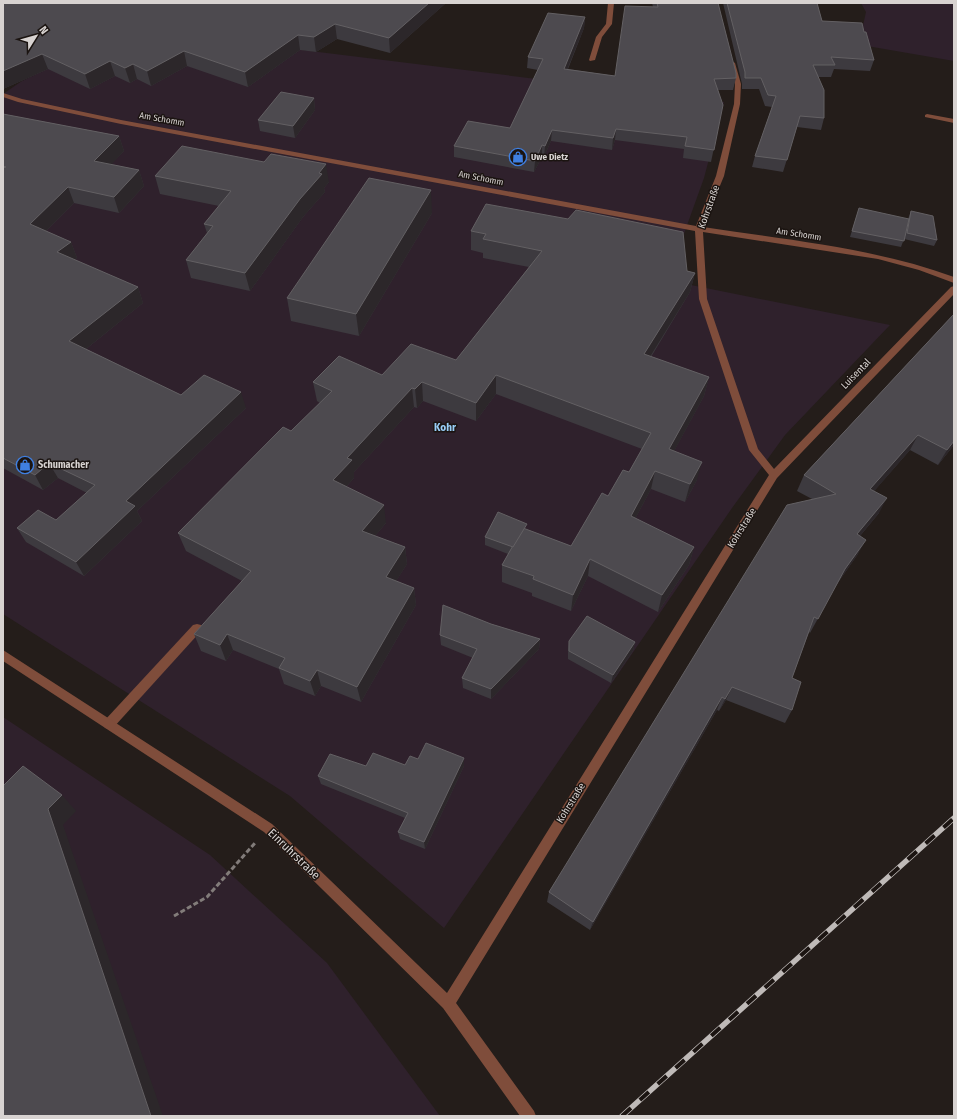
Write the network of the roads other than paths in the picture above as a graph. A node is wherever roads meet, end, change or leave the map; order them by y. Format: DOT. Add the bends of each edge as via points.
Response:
graph roads {
  1 [pos="611,3"];
  2 [pos="730,55"];
  3 [pos="592,60"];
  4 [pos="3,95"];
  5 [pos="927,116"];
  6 [pos="954,121"];
  7 [pos="699,229"];
  8 [pos="954,280"];
  9 [pos="954,289"];
  10 [pos="774,475"];
  11 [pos="197,628"];
  12 [pos="3,655"];
  13 [pos="108,724"];
  14 [pos="448,1003"];
  15 [pos="529,1116"];
  1 -- 3 [label="street" via="609,24 599,37"];
  2 -- 7 [label="street, Kohrstraße" via="738,84 737,104 720,176"];
  4 -- 7 [label="street, Am Schomm" via="20,101 121,122"];
  5 -- 6 [label="street"];
  7 -- 8 [label="street, Am Schomm" via="878,257 922,268"];
  7 -- 10 [label="street, Kohrstraße" via="703,299 754,450"];
  9 -- 10 [label="street, Luisental"];
  10 -- 14 [label="street, Kohrstraße"];
  11 -- 13 [label="street"];
  12 -- 13 [label="street, Einruhrstraße"];
  13 -- 14 [label="street, Einruhrstraße" via="268,828"];
  14 -- 15 [label="street, Einruhrstraße"];
}
